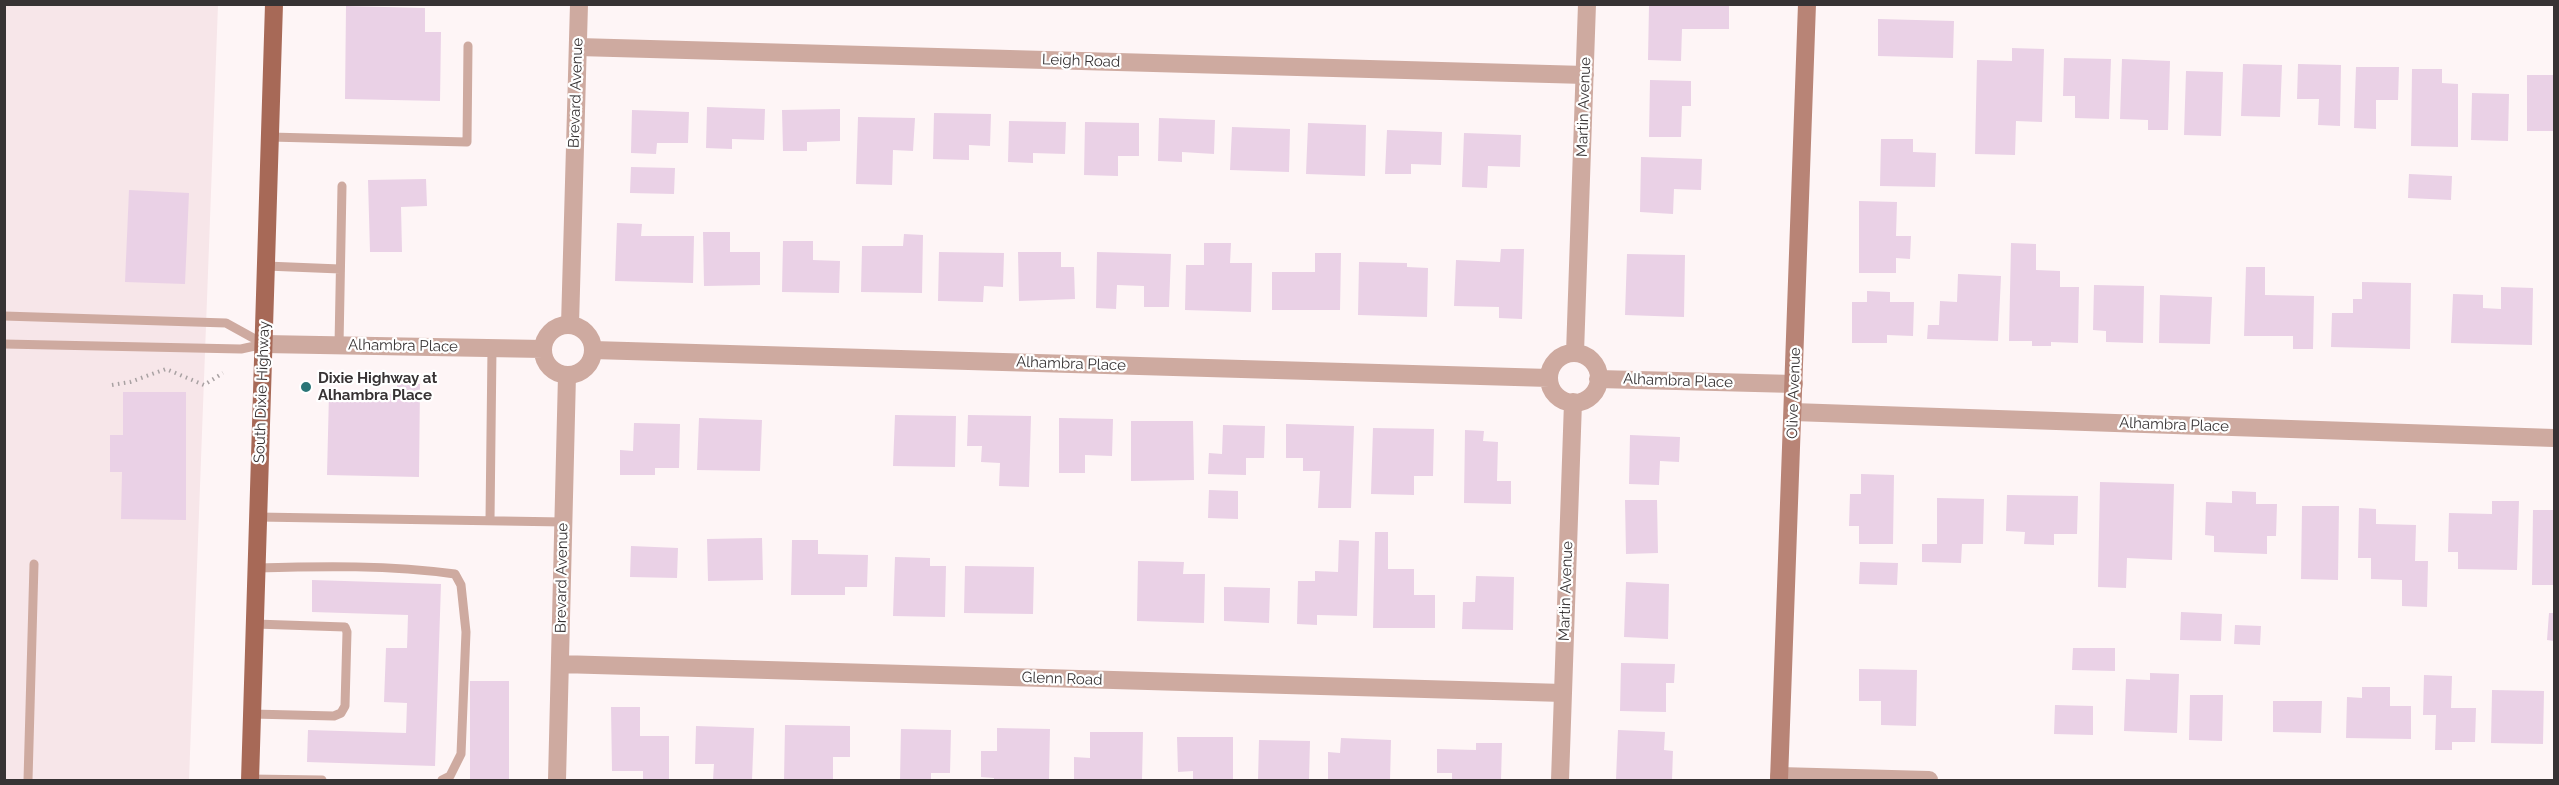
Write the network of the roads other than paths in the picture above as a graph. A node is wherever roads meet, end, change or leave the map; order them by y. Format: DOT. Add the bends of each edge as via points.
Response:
graph roads {
  1 [pos="274,4"];
  2 [pos="579,4"];
  3 [pos="1587,4"];
  4 [pos="1807,4"];
  5 [pos="468,45"];
  6 [pos="578,47"];
  7 [pos="1585,75"];
  8 [pos="270,137"];
  9 [pos="342,186"];
  10 [pos="266,266"];
  11 [pos="340,269"];
  12 [pos="4,316"];
  13 [pos="570,325"];
  14 [pos="4,344"];
  15 [pos="264,344"];
  16 [pos="339,345"];
  17 [pos="492,348"];
  18 [pos="543,349"];
  19 [pos="593,350"];
  20 [pos="1575,353"];
  21 [pos="567,375"];
  22 [pos="1549,378"];
  23 [pos="1598,379"];
  24 [pos="1794,384"];
  25 [pos="1573,402"];
  26 [pos="1793,412"];
  27 [pos="2554,438"];
  28 [pos="258,517"];
  29 [pos="490,520"];
  30 [pos="564,522"];
  31 [pos="34,564"];
  32 [pos="256,568"];
  33 [pos="255,624"];
  34 [pos="560,664"];
  35 [pos="1563,693"];
  36 [pos="252,714"];
  37 [pos="1779,778"];
  38 [pos="28,780"];
  39 [pos="250,780"];
  40 [pos="322,780"];
  41 [pos="442,780"];
  42 [pos="557,780"];
  43 [pos="1560,780"];
  44 [pos="1929,780"];
  1 -- 8 [label="main road, South Dixie Highway"];
  2 -- 6 [label="street, Brevard Avenue"];
  3 -- 7 [label="street, Martin Avenue"];
  4 -- 24 [label="street, Olive Avenue"];
  5 -- 8 [label="lane" via="467,142"];
  6 -- 7 [label="street, Leigh Road"];
  6 -- 13 [label="street, Brevard Avenue"];
  7 -- 20 [label="street, Martin Avenue"];
  8 -- 10 [label="main road, South Dixie Highway"];
  9 -- 11 [label="lane"];
  10 -- 11 [label="lane"];
  10 -- 15 [label="main road, South Dixie Highway"];
  11 -- 16 [label="lane"];
  12 -- 15 [label="lane" via="226,323"];
  13 -- 18 [label="street" via="549,334"];
  13 -- 19 [label="street" via="589,336"];
  14 -- 15 [label="lane" via="241,349"];
  15 -- 16 [label="street, Alhambra Place"];
  15 -- 28 [label="main road, South Dixie Highway"];
  16 -- 17 [label="street, Alhambra Place"];
  17 -- 18 [label="street, Alhambra Place"];
  17 -- 29 [label="lane"];
  18 -- 21 [label="street" via="547,364"];
  19 -- 21 [label="street" via="588,365"];
  19 -- 22 [label="street, Alhambra Place"];
  20 -- 22 [label="street" via="1557,360"];
  20 -- 23 [label="street" via="1595,364"];
  21 -- 30 [label="street, Brevard Avenue"];
  22 -- 25 [label="street" via="1553,392"];
  23 -- 24 [label="street, Alhambra Place"];
  23 -- 25 [label="street" via="1597,387 1587,398"];
  24 -- 26 [label="street, Olive Avenue"];
  25 -- 35 [label="street, Martin Avenue"];
  26 -- 27 [label="street, Alhambra Place"];
  26 -- 37 [label="street, Olive Avenue"];
  28 -- 29 [label="lane"];
  28 -- 32 [label="main road, South Dixie Highway"];
  29 -- 30 [label="lane"];
  30 -- 34 [label="street, Brevard Avenue"];
  31 -- 38 [label="lane"];
  32 -- 33 [label="main road, South Dixie Highway"];
  32 -- 41 [label="lane" via="330,566 455,574 461,585 466,632 461,754 450,776"];
  33 -- 36 [label="main road, South Dixie Highway"];
  33 -- 36 [label="lane" via="345,627 345,706 334,716"];
  34 -- 35 [label="street, Glenn Road"];
  34 -- 42 [label="street, Brevard Avenue"];
  35 -- 43 [label="street, Martin Avenue"];
  36 -- 39 [label="main road, South Dixie Highway"];
  37 -- 44 [label="street"];
  39 -- 40 [label="lane"];
}
